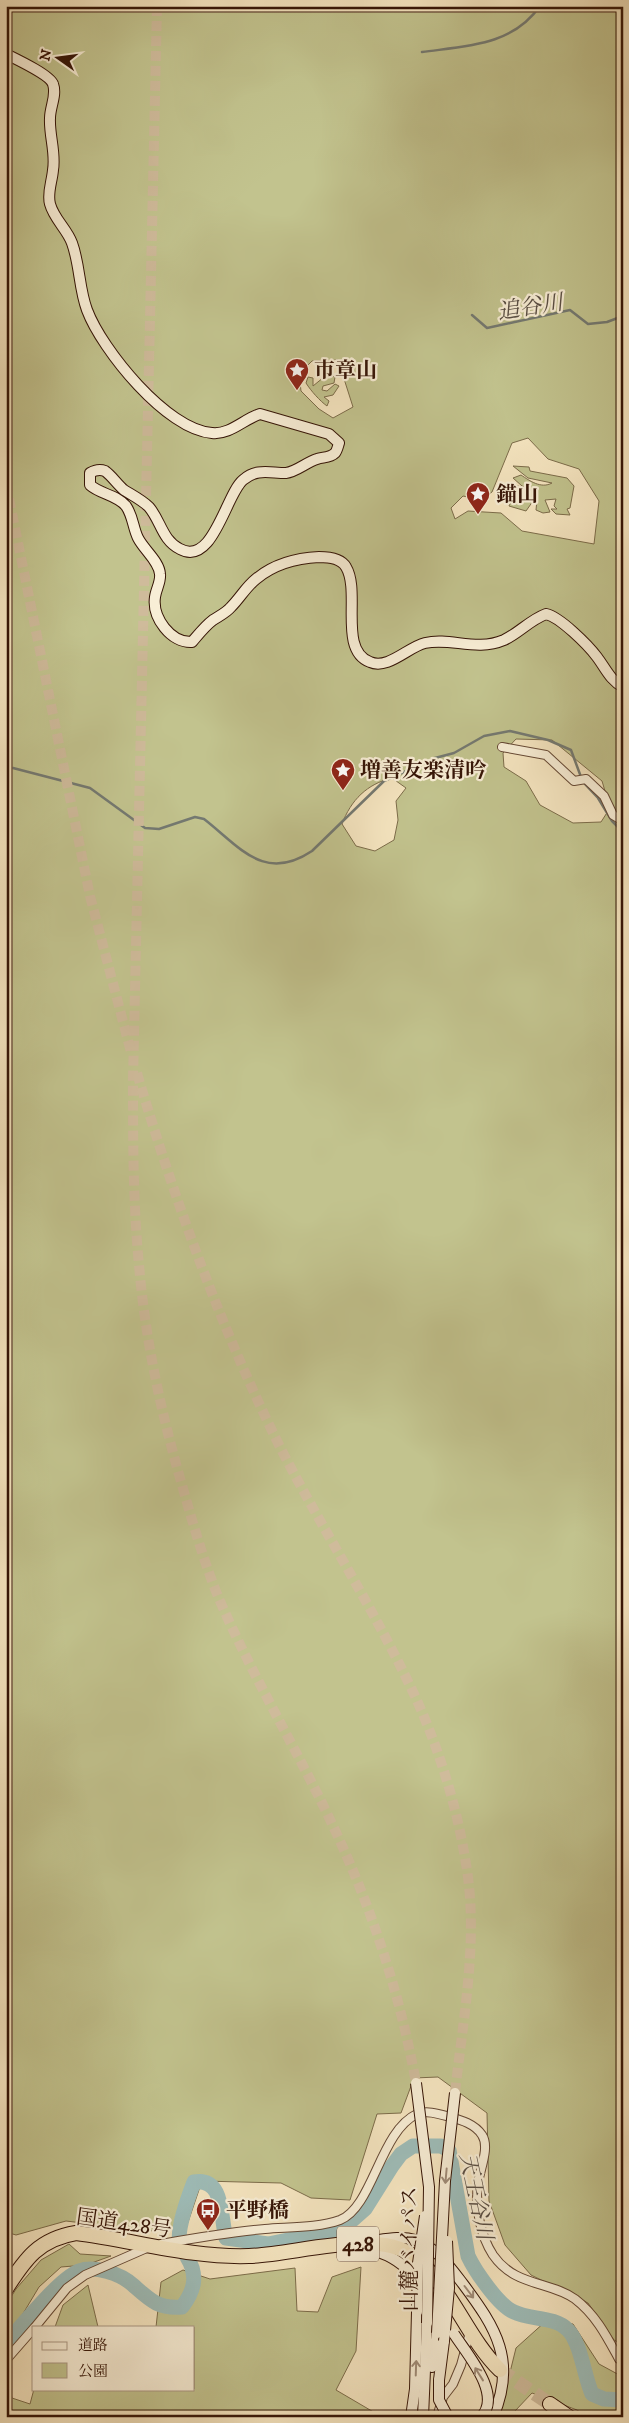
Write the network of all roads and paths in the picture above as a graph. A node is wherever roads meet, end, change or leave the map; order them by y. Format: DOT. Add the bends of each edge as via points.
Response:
graph roads {
  1 [pos="6,54"];
  2 [pos="623,687"];
  3 [pos="502,747"];
  4 [pos="623,821"];
  5 [pos="416,2083"];
  6 [pos="455,2093"];
  7 [pos="429,2187"];
  8 [pos="444,2208"];
  9 [pos="355,2244"];
  10 [pos="152,2246"];
  11 [pos="268,2255"];
  12 [pos="6,2289"];
  13 [pos="35,2326"];
  14 [pos="32,2329"];
  15 [pos="473,2337"];
  16 [pos="6,2360"];
  17 [pos="623,2361"];
  18 [pos="500,2370"];
  19 [pos="550,2404"];
  20 [pos="411,2417"];
  21 [pos="424,2417"];
  22 [pos="437,2417"];
  23 [pos="448,2417"];
  24 [pos="481,2417"];
  25 [pos="493,2417"];
  26 [pos="569,2417"];
  1 -- 2 [label="street" via="48,77 53,84 50,117 54,160 50,204 71,240 86,308 94,325 145,393 169,416 198,431 225,432 260,414 329,434 339,443 335,453 329,457 288,473 258,471 246,478 232,493 209,541 196,550 181,550 164,535 149,507 122,489 104,471 90,473 90,485 125,505 139,541 157,566 160,574 155,605 166,630 175,639 192,642 211,622 231,608 256,579 276,566 328,557 337,559 346,567 352,587 354,644 367,662 386,662 424,643 478,645 504,640 546,614 558,619 596,656 613,682"];
  3 -- 4 [label="street" via="546,755 574,780 596,787 613,815"];
  5 -- 7 [label="street, 山麓バイパス, bridge"];
  6 -- 8 [label="street, 山麓バイパス, one-way, bridge"];
  20 -- 7 [label="street, one-way, bridge" via="416,2380 419,2248"];
  7 -- 21 [label="street, 山麓バイパス, bridge"];
  8 -- 21 [label="street, 山麓バイパス, bridge" via="437,2333"];
  8 -- 23 [label="street, bridge" via="449,2261 439,2400"];
  9 -- 11 [label="highway, 国道428号 / 428"];
  9 -- 15 [label="highway, 国道428号 / 428" via="392,2246 411,2255 433,2277"];
  9 -- 25 [label="street, one-way" via="392,2238 414,2240 434,2251 453,2271 488,2318 501,2348 504,2378"];
  10 -- 11 [label="highway, 国道428号 / 428" via="194,2253"];
  10 -- 12 [label="highway, 国道428号 / 428" via="76,2233 59,2236 38,2248"];
  10 -- 13 [label="street" via="85,2275 67,2288"];
  10 -- 17 [label="street" via="216,2234 341,2219 356,2206 383,2155 407,2121 417,2114 434,2112 467,2122 483,2136 478,2214 484,2236 495,2257 520,2278 574,2299 598,2321"];
  24 -- 11 [label="street, one-way, bridge" via="487,2406 487,2389 454,2334 405,2266 388,2255 358,2249"];
  14 -- 16 [label="street"];
  15 -- 18 [label="highway, 国道428号 / 428"];
  15 -- 22 [label="street" via="453,2384 443,2397"];
  19 -- 26 [label="highway"];
}
